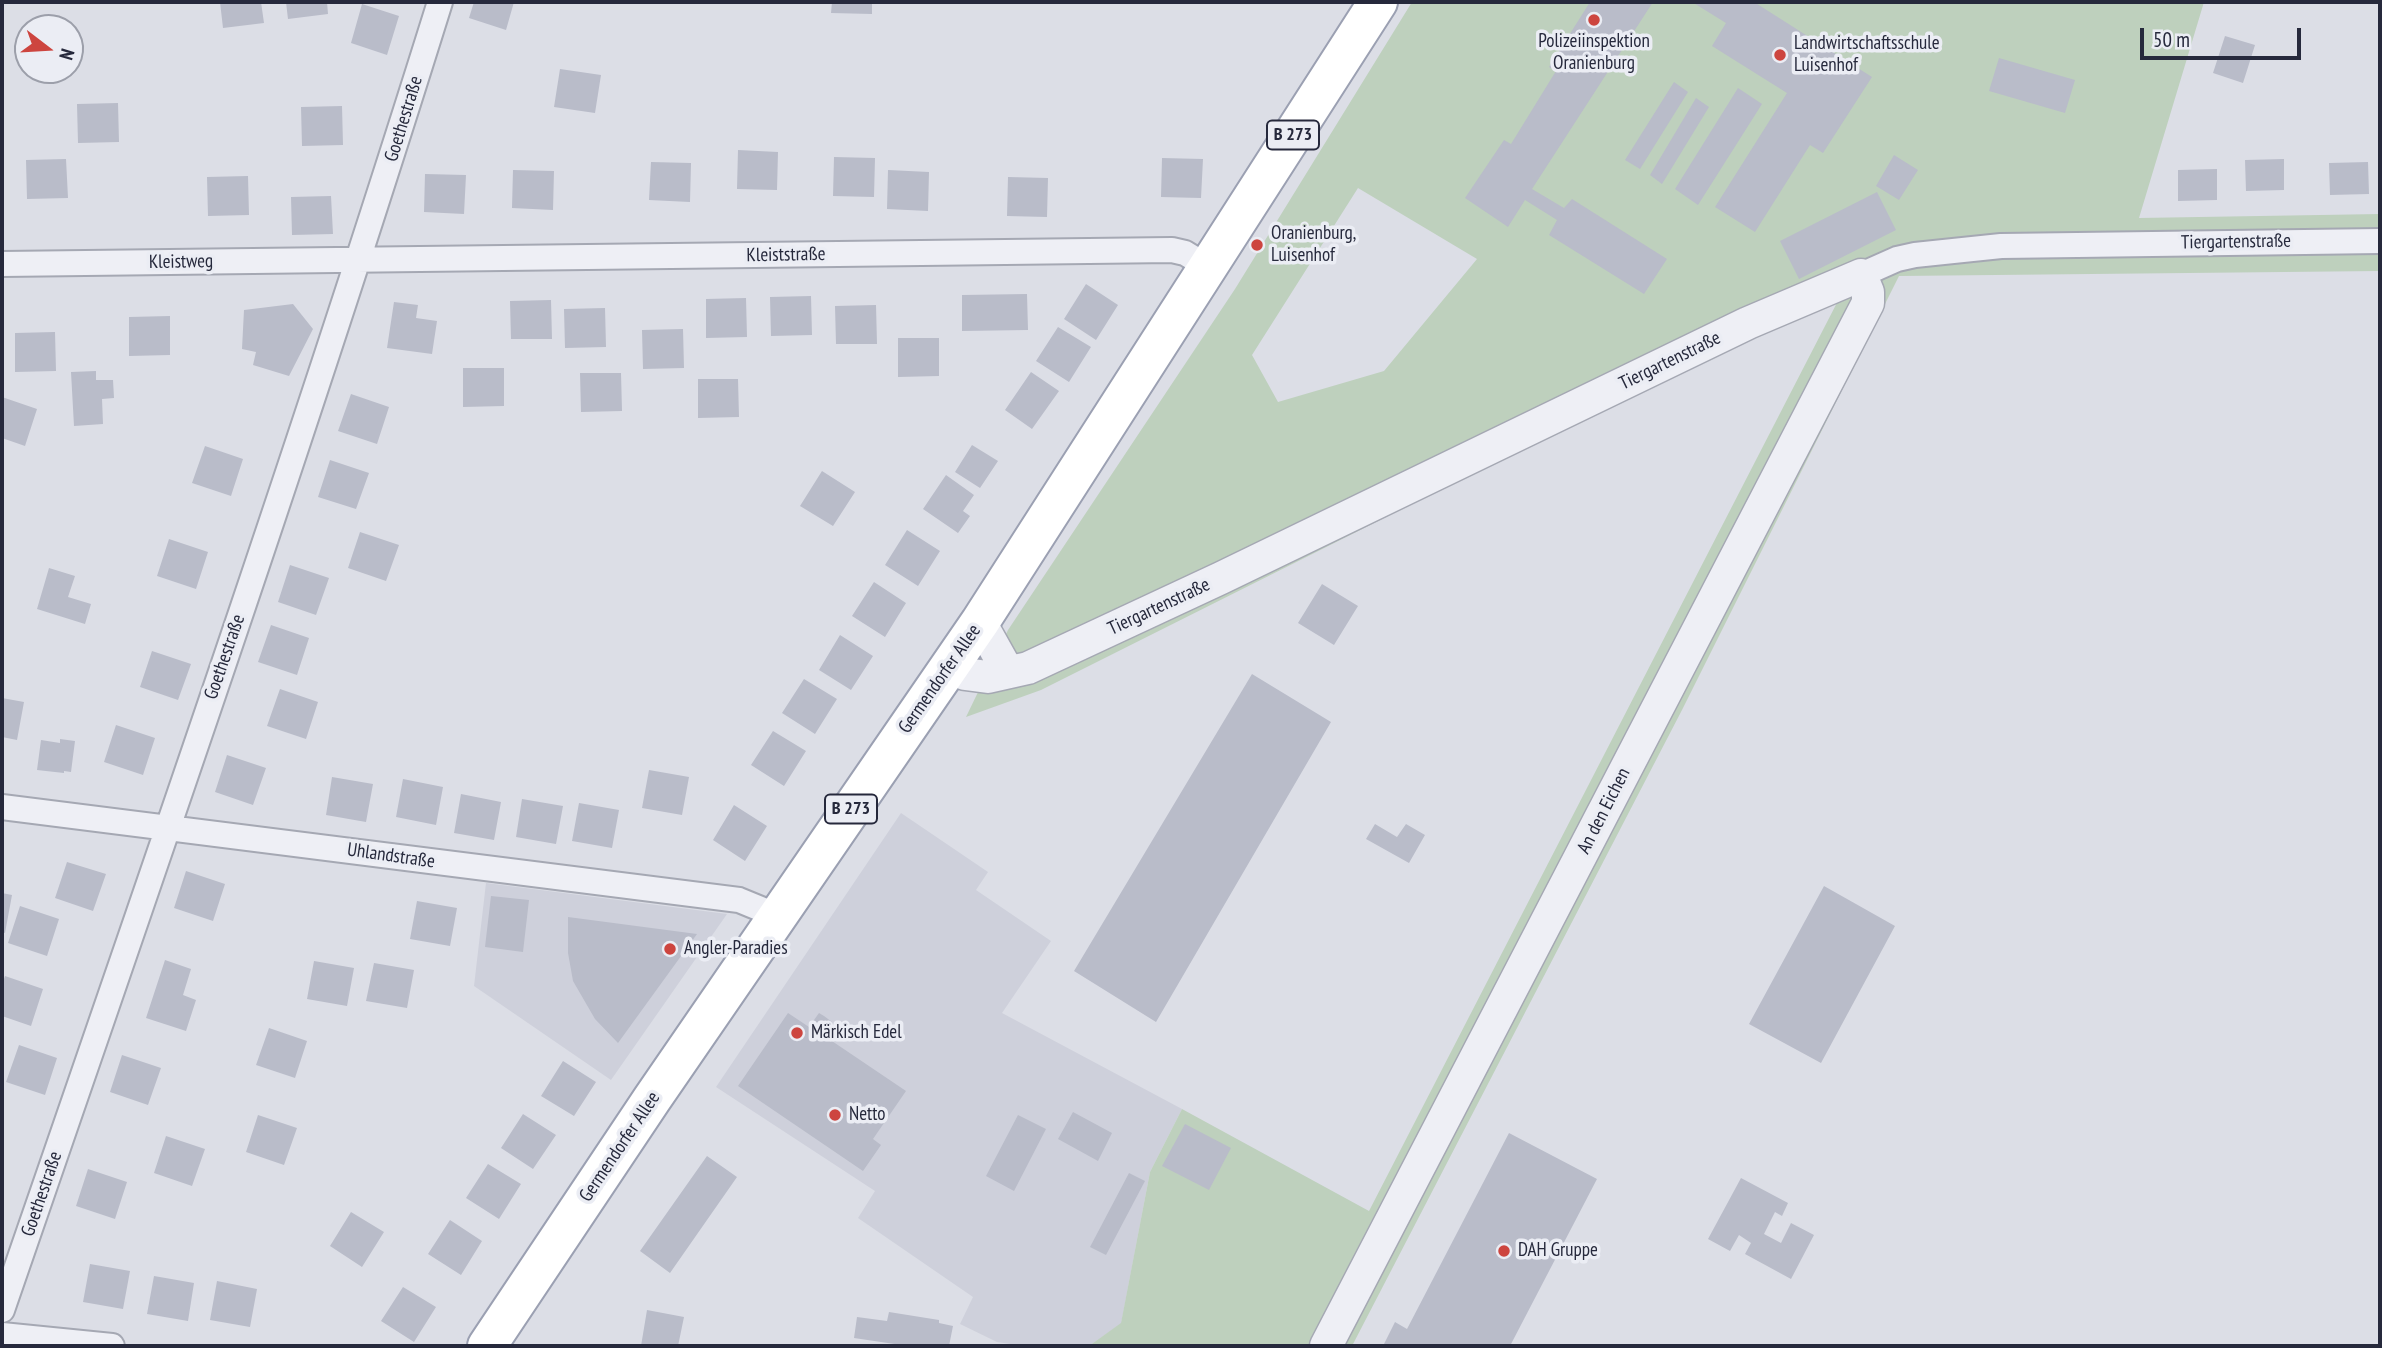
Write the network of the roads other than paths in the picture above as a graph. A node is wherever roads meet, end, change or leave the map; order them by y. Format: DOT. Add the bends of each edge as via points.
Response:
graph roads {
  1 [pos="440,2"];
  2 [pos="1378,2"];
  3 [pos="2380,241"];
  4 [pos="359,260"];
  5 [pos="2,264"];
  6 [pos="1208,267"];
  7 [pos="1861,275"];
  8 [pos="980,622"];
  9 [pos="948,668"];
  10 [pos="1007,672"];
  11 [pos="2,807"];
  12 [pos="168,827"];
  13 [pos="778,916"];
  14 [pos="2,1310"];
  15 [pos="2,1335"];
  16 [pos="112,1346"];
  17 [pos="487,1346"];
  18 [pos="1326,1346"];
  1 -- 4 [label="street, Goethestraße"];
  2 -- 6 [label="main road, Germendorfer Allee / B 273"];
  3 -- 7 [label="street, Tiergartenstraße" via="2001,246 1906,257"];
  4 -- 5 [label="street, Kleistweg"];
  4 -- 6 [label="street, Kleiststraße" via="1172,250"];
  4 -- 12 [label="street, Goethestraße"];
  6 -- 8 [label="main road, Germendorfer Allee / B 273"];
  7 -- 10 [label="street, Tiergartenstraße" via="1748,323 1065,651"];
  7 -- 18 [label="street, An den Eichen" via="1868,303"];
  8 -- 9 [label="main road, Germendorfer Allee / B 273"];
  8 -- 10 [label="street"];
  9 -- 10 [label="street, Tiergartenstraße" via="988,677"];
  9 -- 13 [label="main road, Germendorfer Allee / B 273"];
  11 -- 12 [label="street, Uhlandstraße"];
  12 -- 13 [label="street, Uhlandstraße" via="740,900"];
  12 -- 14 [label="street, Goethestraße"];
  13 -- 17 [label="main road, Germendorfer Allee / B 273"];
  15 -- 16 [label="street"];
}
